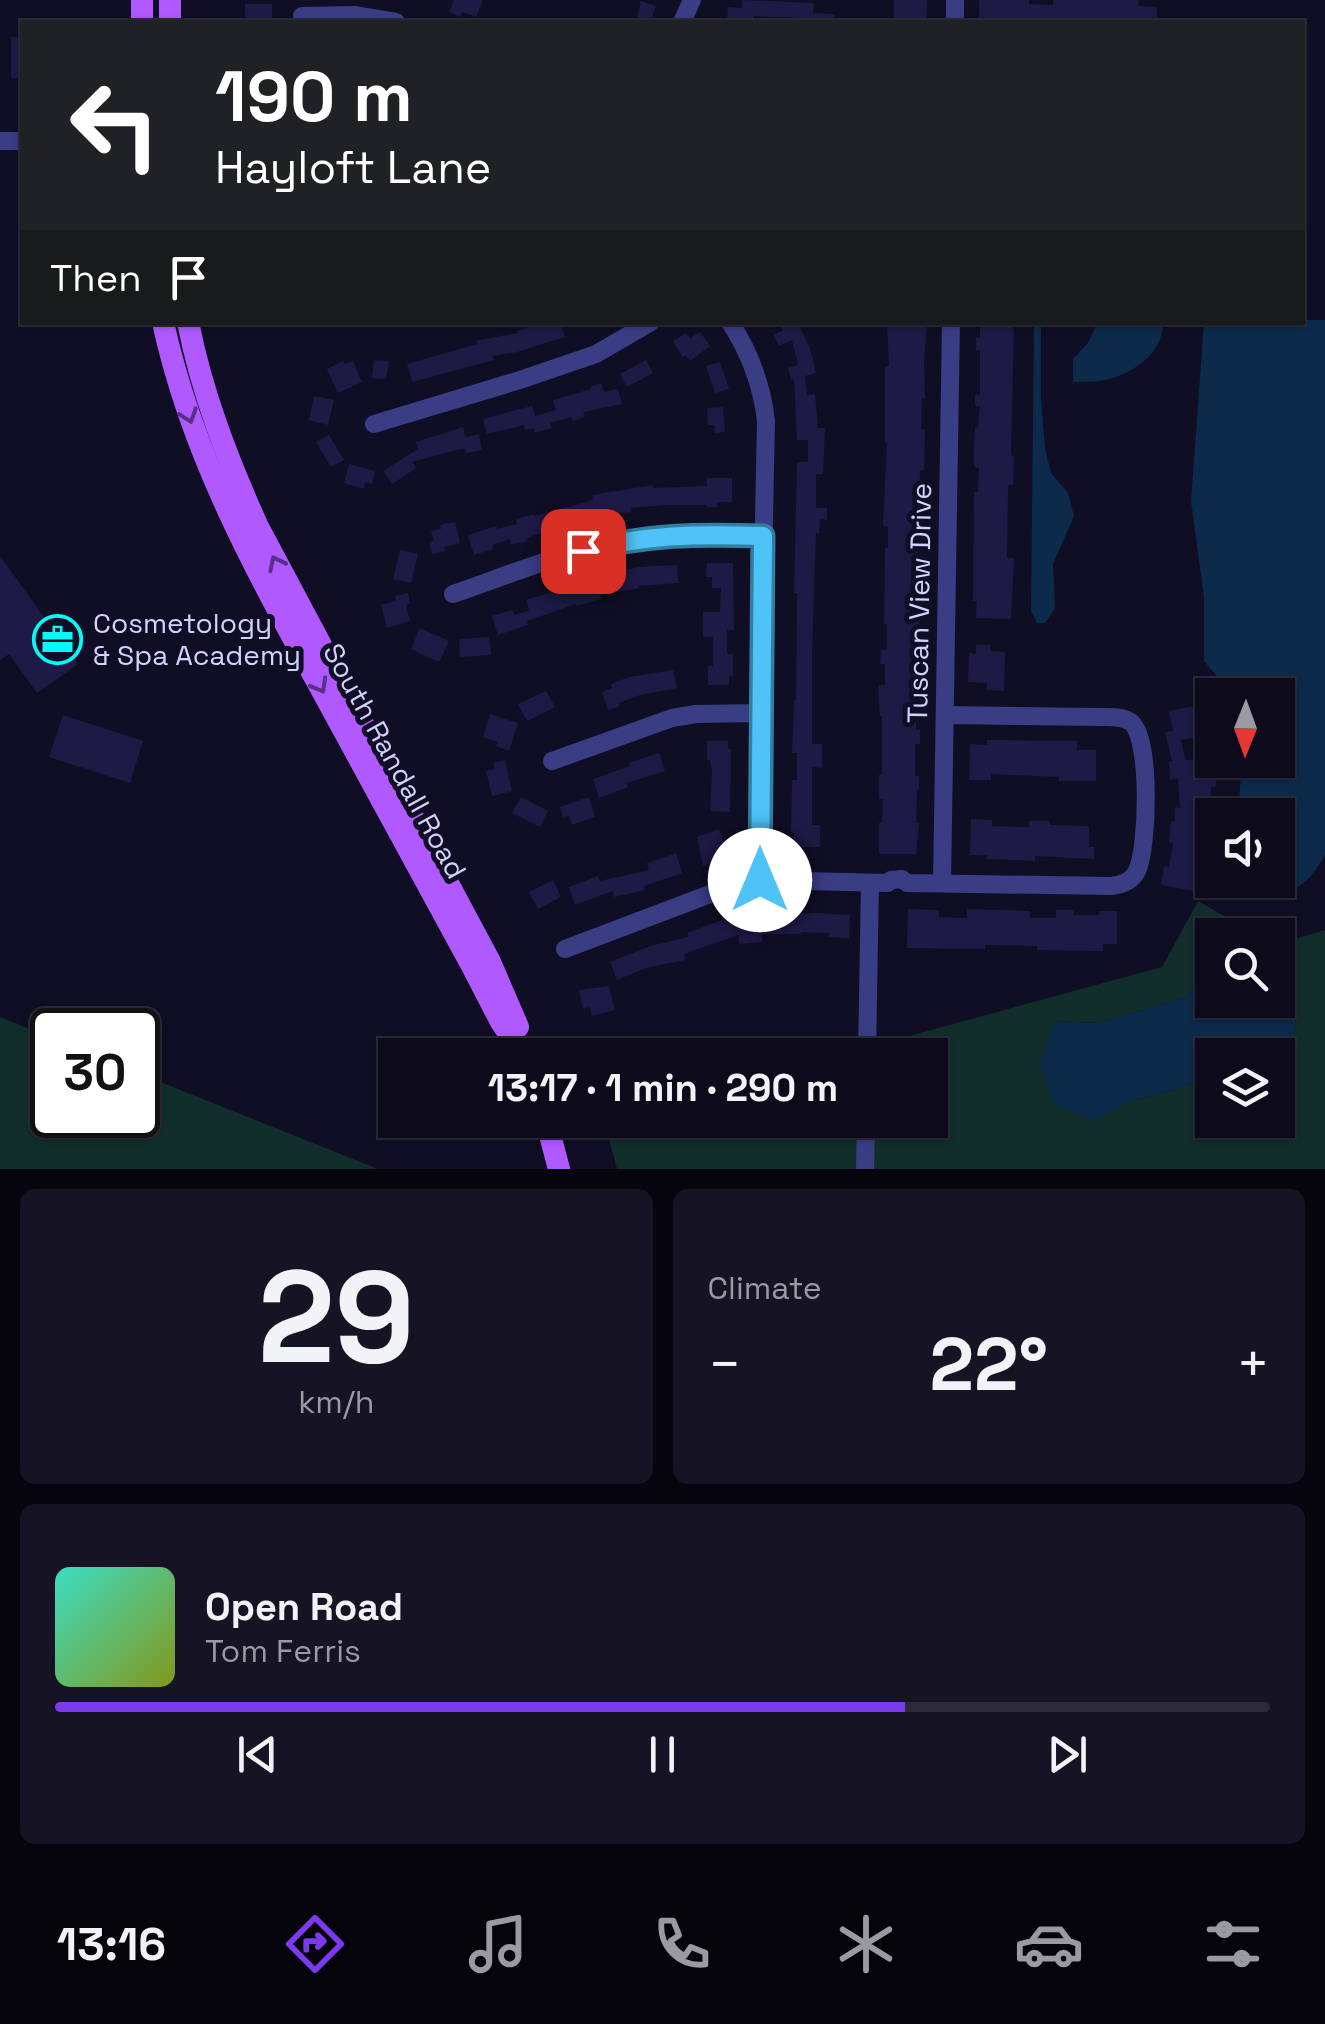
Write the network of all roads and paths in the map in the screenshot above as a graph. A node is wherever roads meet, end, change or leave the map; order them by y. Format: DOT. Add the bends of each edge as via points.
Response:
graph roads {
  1 [pos="302,13"];
  2 [pos="384,20"];
  3 [pos="163,325"];
  4 [pos="189,325"];
  5 [pos="646,325"];
  6 [pos="732,325"];
  7 [pos="951,325"];
  8 [pos="374,424"];
  9 [pos="763,536"];
  10 [pos="453,594"];
  11 [pos="760,713"];
  12 [pos="945,714"];
  13 [pos="552,760"];
  14 [pos="760,880"];
  15 [pos="888,883"];
  16 [pos="942,884"];
  17 [pos="564,948"];
  18 [pos="512,1038"];
  19 [pos="520,1038"];
  20 [pos="869,1038"];
  21 [pos="551,1138"];
  22 [pos="866,1138"];
  23 [pos="559,1169"];
  24 [pos="866,1169"];
  1 -- 2 [label="street"];
  3 -- 18 [label="main road, South Randall Road, one-way" via="219,494"];
  19 -- 4 [label="main road, South Randall Road, one-way" via="490,962 258,527 213,421"];
  5 -- 8 [label="street" via="596,354"];
  6 -- 9 [label="street" via="763,398"];
  7 -- 12 [label="street, Tuscan View Drive"];
  9 -- 10 [label="street" via="626,540"];
  9 -- 11 [label="street"];
  11 -- 13 [label="street" via="672,718"];
  11 -- 14 [label="street"];
  12 -- 16 [label="street, Tuscan View Drive"];
  12 -- 16 [label="street" via="1122,718 1132,723 1142,746 1146,814 1138,868 1125,882"];
  14 -- 15 [label="street"];
  14 -- 17 [label="street"];
  15 -- 16 [label="street"];
  15 -- 20 [label="street"];
  21 -- 23 [label="main road"];
  22 -- 24 [label="street"];
}
